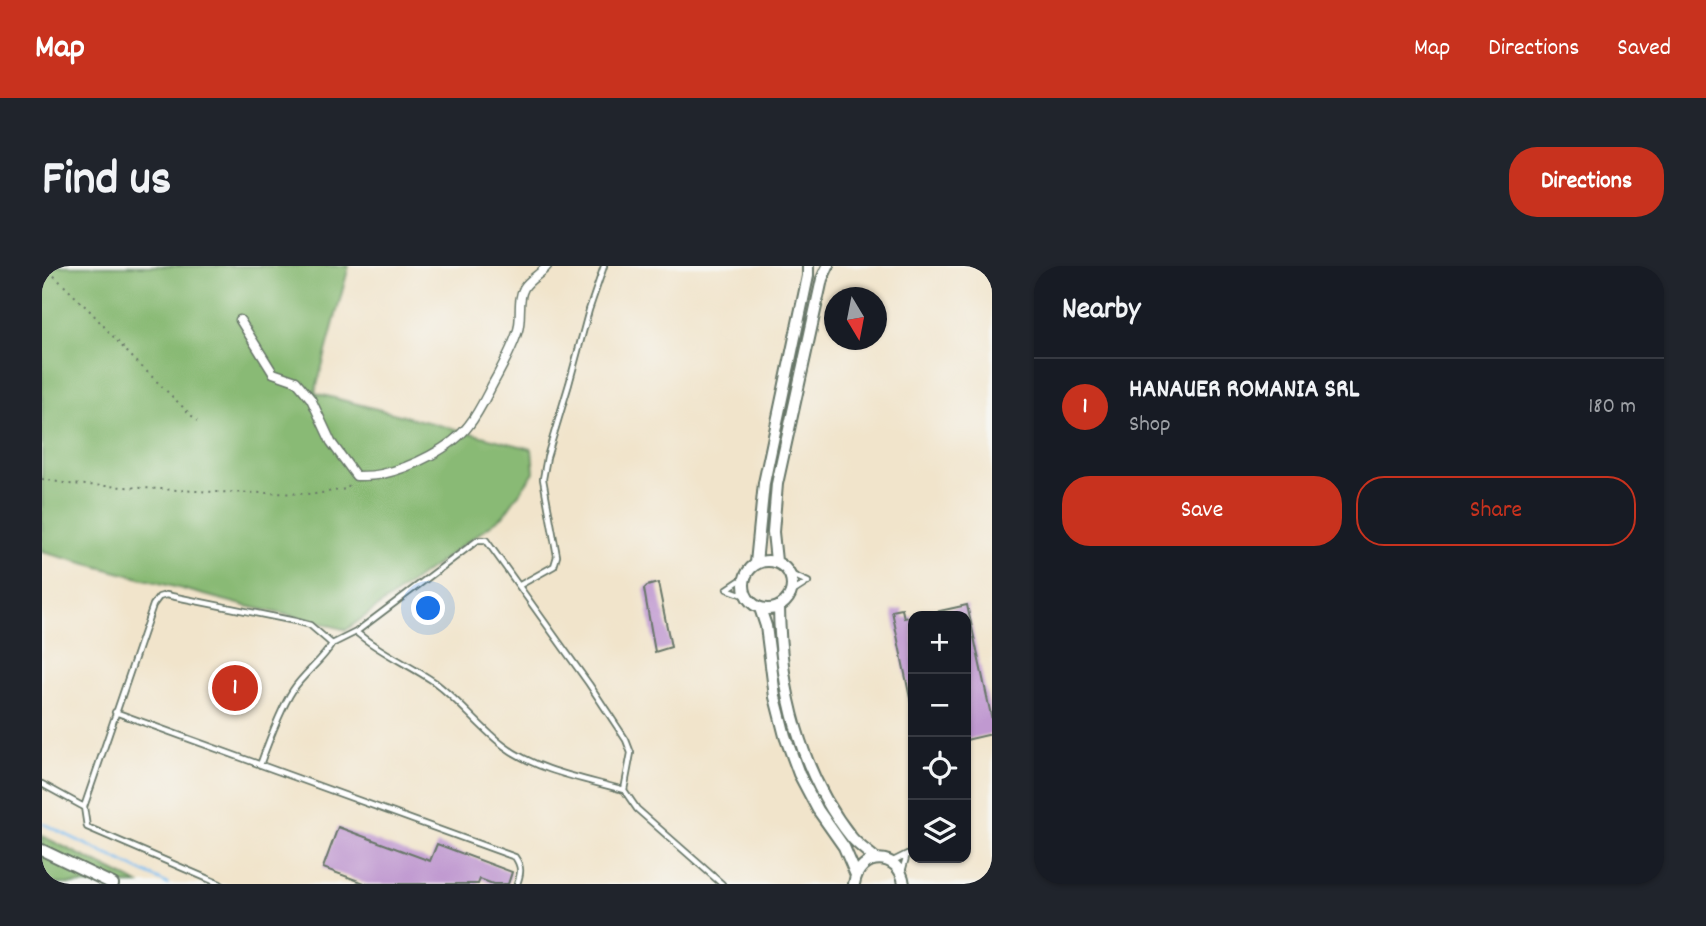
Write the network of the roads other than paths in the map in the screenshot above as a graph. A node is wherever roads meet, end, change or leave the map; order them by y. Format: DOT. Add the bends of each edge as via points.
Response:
graph roads {
  1 [pos="547,266"];
  2 [pos="604,266"];
  3 [pos="808,266"];
  4 [pos="828,266"];
  5 [pos="240,320"];
  6 [pos="776,561"];
  7 [pos="756,563"];
  8 [pos="745,577"];
  9 [pos="520,585"];
  10 [pos="746,596"];
  11 [pos="779,607"];
  12 [pos="760,608"];
  13 [pos="356,632"];
  14 [pos="332,644"];
  15 [pos="115,712"];
  16 [pos="260,765"];
  17 [pos="42,784"];
  18 [pos="624,790"];
  19 [pos="85,807"];
  20 [pos="42,850"];
  21 [pos="876,859"];
  22 [pos="855,879"];
  23 [pos="903,879"];
  24 [pos="113,884"];
  25 [pos="220,884"];
  26 [pos="517,884"];
  27 [pos="722,884"];
  1 -- 5 [label="street" via="523,289 520,320 506,359 469,425 419,461 382,475 356,476 331,442 311,399 296,381 273,373"];
  2 -- 9 [label="lane" via="543,479 557,556 554,566"];
  3 -- 7 [label="street" via="764,483"];
  4 -- 6 [label="street" via="777,484"];
  6 -- 7 [label="street"];
  6 -- 11 [label="street" via="792,580 792,593"];
  7 -- 8 [label="street"];
  8 -- 10 [label="street"];
  8 -- 10 [label="lane" via="727,589"];
  9 -- 13 [label="lane" via="486,540 478,540"];
  9 -- 18 [label="lane" via="626,740 631,753"];
  10 -- 12 [label="street"];
  11 -- 12 [label="street"];
  11 -- 21 [label="street" via="787,694 810,770 854,840"];
  12 -- 22 [label="street" via="775,697 794,762 818,810 844,847"];
  13 -- 14 [label="lane"];
  13 -- 18 [label="lane" via="433,682 521,757"];
  14 -- 15 [label="lane" via="310,625 159,597"];
  14 -- 16 [label="lane" via="292,691"];
  15 -- 16 [label="lane"];
  15 -- 19 [label="lane"];
  16 -- 26 [label="lane" via="515,857 521,875"];
  17 -- 19 [label="lane"];
  18 -- 27 [label="lane" via="637,809"];
  19 -- 25 [label="lane" via="87,827"];
  20 -- 24 [label="street"];
  21 -- 22 [label="street" via="864,864"];
  21 -- 23 [label="street" via="898,867"];
}
